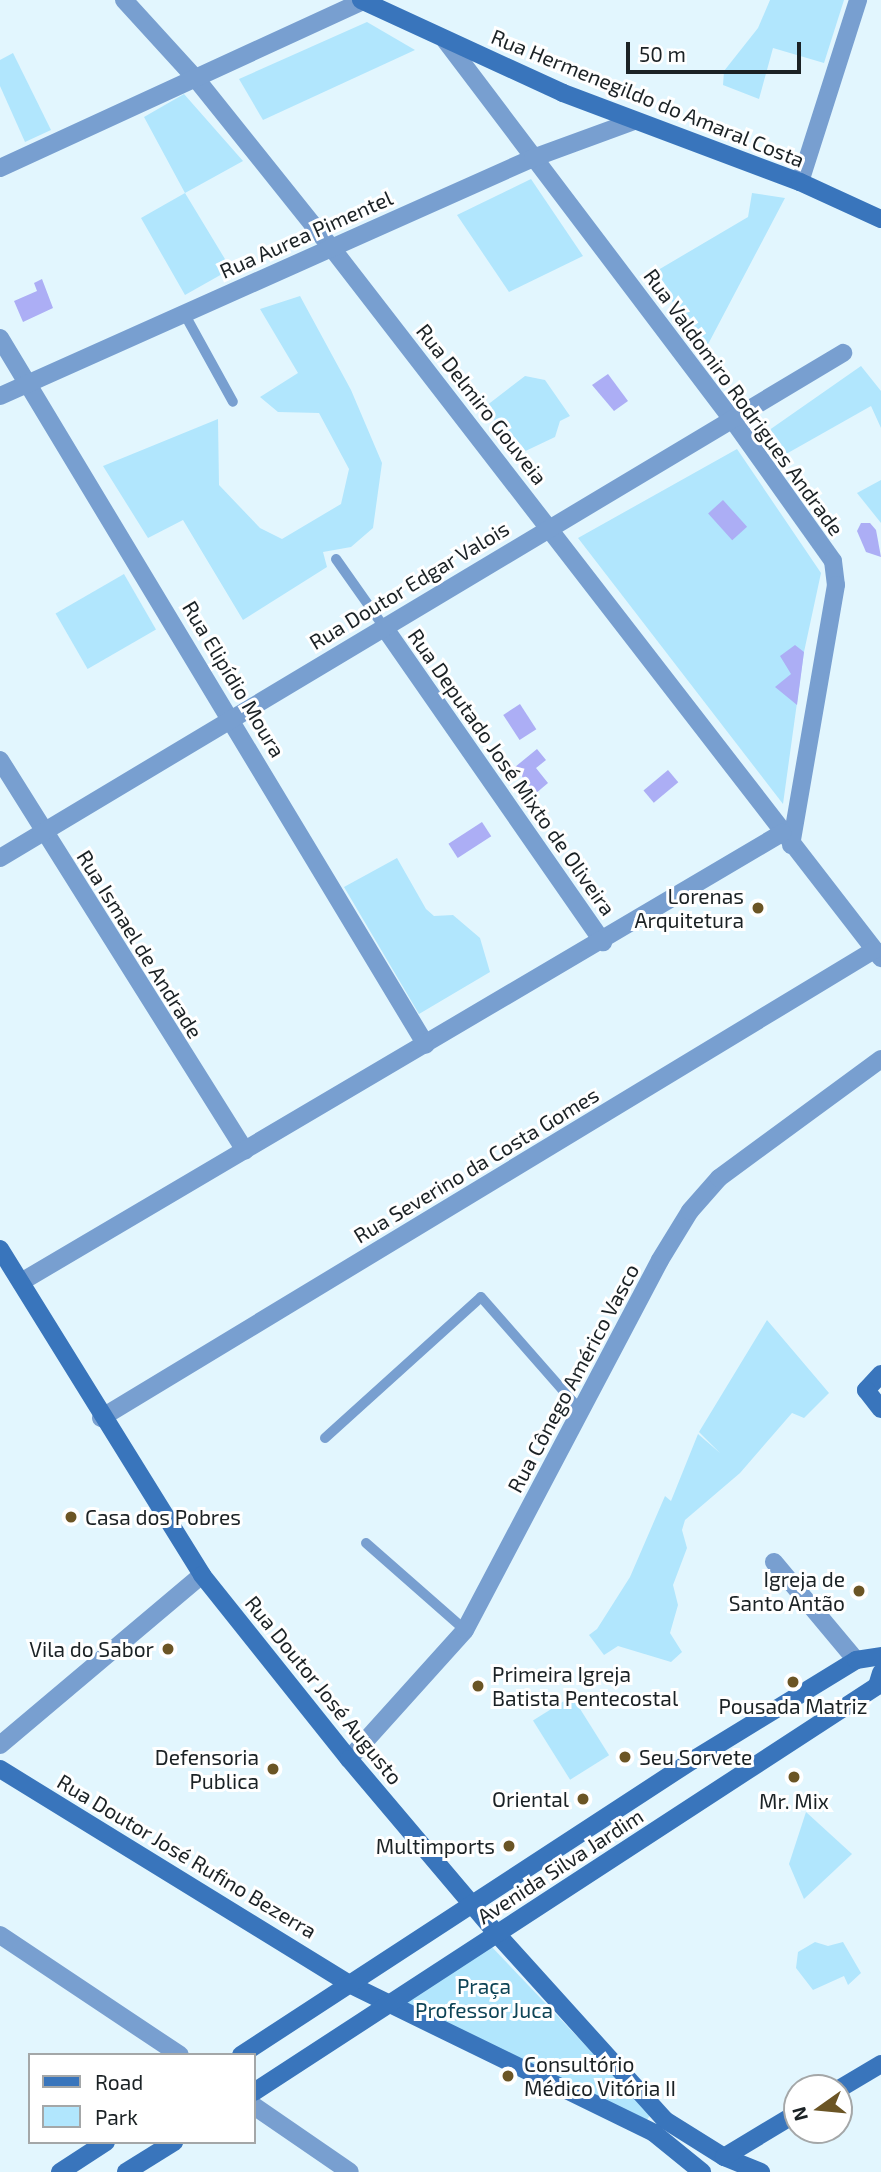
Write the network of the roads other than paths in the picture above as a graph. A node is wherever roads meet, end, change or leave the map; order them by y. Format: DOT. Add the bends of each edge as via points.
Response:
graph roads {
  1 [pos="124,0"];
  2 [pos="858,0"];
  3 [pos="362,1"];
  4 [pos="445,40"];
  5 [pos="197,80"];
  6 [pos="634,121"];
  7 [pos="533,158"];
  8 [pos="0,169"];
  9 [pos="800,182"];
  10 [pos="881,219"];
  11 [pos="331,247"];
  12 [pos="185,315"];
  13 [pos="0,338"];
  14 [pos="843,353"];
  15 [pos="26,384"];
  16 [pos="0,397"];
  17 [pos="233,402"];
  18 [pos="732,419"];
  19 [pos="549,527"];
  20 [pos="336,559"];
  21 [pos="383,627"];
  22 [pos="232,718"];
  23 [pos="0,760"];
  24 [pos="41,831"];
  25 [pos="787,839"];
  26 [pos="0,858"];
  27 [pos="603,942"];
  28 [pos="878,954"];
  29 [pos="426,1045"];
  30 [pos="881,1059"];
  31 [pos="245,1151"];
  32 [pos="0,1249"];
  33 [pos="21,1282"];
  34 [pos="881,1374"];
  35 [pos="881,1409"];
  36 [pos="582,1412"];
  37 [pos="101,1418"];
  38 [pos="325,1438"];
  39 [pos="366,1542"];
  40 [pos="774,1562"];
  41 [pos="202,1575"];
  42 [pos="465,1630"];
  43 [pos="881,1656"];
  44 [pos="856,1660"];
  45 [pos="880,1683"];
  46 [pos="0,1745"];
  47 [pos="349,1759"];
  48 [pos="0,1769"];
  49 [pos="472,1905"];
  50 [pos="497,1934"];
  51 [pos="4,1942"];
  52 [pos="349,1984"];
  53 [pos="387,2005"];
  54 [pos="177,2053"];
  55 [pos="244,2053"];
  56 [pos="881,2064"];
  57 [pos="853,2081"];
  58 [pos="256,2091"];
  59 [pos="256,2107"];
  60 [pos="783,2121"];
  61 [pos="659,2127"];
  62 [pos="103,2144"];
  63 [pos="171,2144"];
  64 [pos="724,2157"];
  65 [pos="60,2172"];
  66 [pos="126,2172"];
  67 [pos="350,2172"];
  68 [pos="702,2172"];
  69 [pos="761,2172"];
  1 -- 5 [label="street, Rua Delmiro Gouveia"];
  2 -- 9 [label="street"];
  3 -- 4 [label="main road, Rua Hermenegildo do Amaral Costa"];
  3 -- 5 [label="street"];
  4 -- 6 [label="main road, Rua Hermenegildo do Amaral Costa"];
  4 -- 7 [label="street, Rua Valdomiro Rodrigues Andrade"];
  5 -- 8 [label="street"];
  5 -- 11 [label="street, Rua Delmiro Gouveia"];
  6 -- 7 [label="street, Rua Aurea Pimentel"];
  6 -- 9 [label="main road, Rua Hermenegildo do Amaral Costa"];
  7 -- 11 [label="street, Rua Aurea Pimentel"];
  7 -- 18 [label="street, Rua Valdomiro Rodrigues Andrade"];
  9 -- 10 [label="main road, Rua Hermenegildo do Amaral Costa"];
  11 -- 12 [label="street, Rua Aurea Pimentel"];
  11 -- 19 [label="street, Rua Delmiro Gouveia"];
  12 -- 15 [label="street, Rua Aurea Pimentel"];
  12 -- 17 [label="lane"];
  13 -- 15 [label="street, Rua Elipídio Moura"];
  14 -- 18 [label="street, Rua Doutor Edgar Valois"];
  15 -- 16 [label="street, Rua Aurea Pimentel"];
  15 -- 22 [label="street, Rua Elipídio Moura"];
  18 -- 19 [label="street, Rua Doutor Edgar Valois"];
  18 -- 25 [label="street, Rua Valdomiro Rodrigues Andrade" via="825,548 836,573"];
  19 -- 21 [label="street, Rua Doutor Edgar Valois"];
  19 -- 25 [label="street, Rua Delmiro Gouveia"];
  20 -- 21 [label="lane"];
  21 -- 22 [label="street, Rua Doutor Edgar Valois"];
  21 -- 27 [label="street, Rua Deputado José Mixto de Oliveira"];
  22 -- 24 [label="street, Rua Doutor Edgar Valois"];
  22 -- 29 [label="street, Rua Elipídio Moura"];
  23 -- 24 [label="street, Rua Ismael de Andrade"];
  24 -- 26 [label="street, Rua Doutor Edgar Valois"];
  24 -- 31 [label="street, Rua Ismael de Andrade"];
  25 -- 27 [label="street"];
  25 -- 28 [label="street, Rua Delmiro Gouveia"];
  27 -- 29 [label="street"];
  28 -- 37 [label="street, Rua Severino da Costa Gomes"];
  29 -- 31 [label="street"];
  30 -- 36 [label="street, Rua Cônego Américo Vasco" via="719,1178 690,1211 660,1259"];
  31 -- 33 [label="street"];
  32 -- 33 [label="main road, Rua Doutor José Augusto"];
  33 -- 37 [label="main road, Rua Doutor José Augusto"];
  34 -- 35 [label="main road" via="866,1390"];
  36 -- 38 [label="lane" via="481,1297"];
  36 -- 42 [label="street, Rua Cônego Américo Vasco"];
  37 -- 41 [label="main road, Rua Doutor José Augusto"];
  39 -- 42 [label="lane"];
  40 -- 44 [label="street"];
  41 -- 46 [label="street"];
  41 -- 47 [label="main road, Rua Doutor José Augusto"];
  42 -- 47 [label="street, Rua Cônego Américo Vasco"];
  43 -- 44 [label="main road, Avenida Silva Jardim"];
  44 -- 45 [label="main road"];
  44 -- 49 [label="main road, Avenida Silva Jardim"];
  45 -- 50 [label="main road, Avenida Silva Jardim"];
  47 -- 49 [label="main road, Rua Doutor José Augusto"];
  48 -- 52 [label="main road, Rua Doutor José Rufino Bezerra"];
  49 -- 50 [label="main road, Rua Doutor José Augusto"];
  49 -- 52 [label="main road, Avenida Silva Jardim"];
  50 -- 53 [label="main road, Avenida Silva Jardim"];
  50 -- 61 [label="main road, Rua Doutor José Augusto"];
  51 -- 54 [label="street"];
  52 -- 53 [label="main road, Rua Doutor José Rufino Bezerra"];
  52 -- 55 [label="main road, Avenida Silva Jardim"];
  53 -- 58 [label="main road, Avenida Silva Jardim"];
  53 -- 61 [label="main road, Rua Doutor José Rufino Bezerra"];
  56 -- 57 [label="main road"];
  59 -- 67 [label="street"];
  60 -- 64 [label="main road"];
  61 -- 64 [label="main road"];
  61 -- 68 [label="main road"];
  62 -- 65 [label="main road"];
  63 -- 66 [label="main road"];
  64 -- 69 [label="main road"];
}
